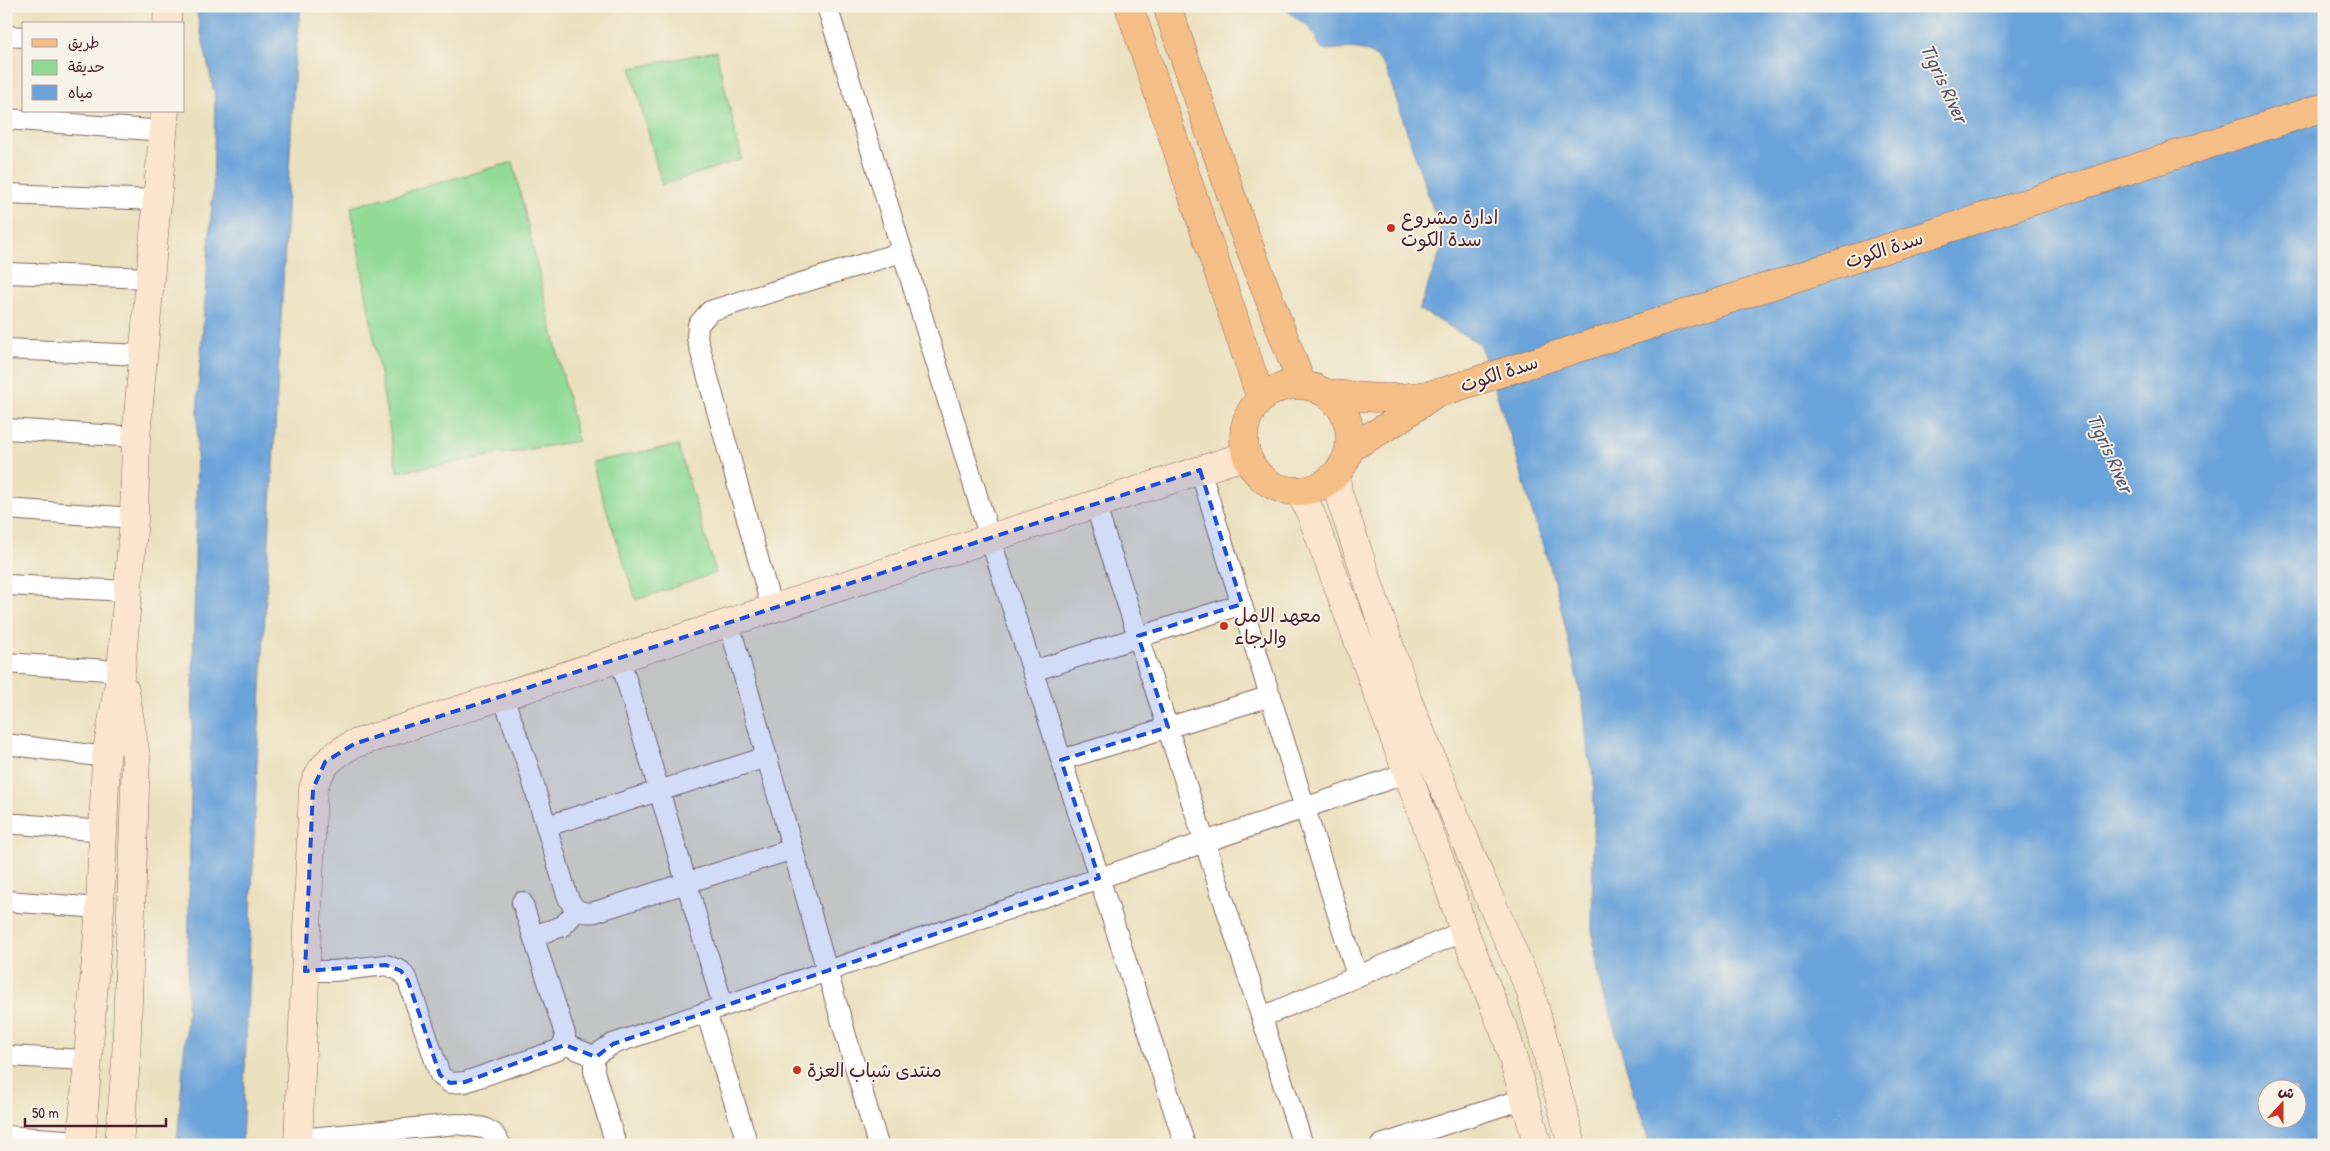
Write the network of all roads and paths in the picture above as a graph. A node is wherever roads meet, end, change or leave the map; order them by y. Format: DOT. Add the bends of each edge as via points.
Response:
graph roads {
  1 [pos="168,6"];
  2 [pos="826,6"];
  3 [pos="1129,6"];
  4 [pos="1167,6"];
  5 [pos="167,22"];
  6 [pos="6,36"];
  7 [pos="22,37"];
  8 [pos="2324,107"];
  9 [pos="6,119"];
  10 [pos="164,121"];
  11 [pos="6,194"];
  12 [pos="156,200"];
  13 [pos="902,252"];
  14 [pos="6,273"];
  15 [pos="151,278"];
  16 [pos="6,349"];
  17 [pos="142,355"];
  18 [pos="1314,389"];
  19 [pos="1440,392"];
  20 [pos="1261,399"];
  21 [pos="6,429"];
  22 [pos="136,436"];
  23 [pos="1349,449"];
  24 [pos="1247,455"];
  25 [pos="1200,470"];
  26 [pos="1336,474"];
  27 [pos="1299,491"];
  28 [pos="1095,504"];
  29 [pos="6,509"];
  30 [pos="134,518"];
  31 [pos="990,538"];
  32 [pos="6,585"];
  33 [pos="128,592"];
  34 [pos="1242,604"];
  35 [pos="772,609"];
  36 [pos="729,623"];
  37 [pos="1138,636"];
  38 [pos="620,658"];
  39 [pos="6,662"];
  40 [pos="1033,671"];
  41 [pos="122,672"];
  42 [pos="1271,696"];
  43 [pos="503,697"];
  44 [pos="1168,727"];
  45 [pos="6,744"];
  46 [pos="106,757"];
  47 [pos="767,757"];
  48 [pos="1061,760"];
  49 [pos="1408,773"];
  50 [pos="660,791"];
  51 [pos="1306,808"];
  52 [pos="6,823"];
  53 [pos="547,826"];
  54 [pos="103,831"];
  55 [pos="1206,842"];
  56 [pos="793,850"];
  57 [pos="1472,856"];
  58 [pos="1443,869"];
  59 [pos="1099,878"];
  60 [pos="687,883"];
  61 [pos="6,901"];
  62 [pos="522,902"];
  63 [pos="100,908"];
  64 [pos="577,910"];
  65 [pos="1464,931"];
  66 [pos="533,936"];
  67 [pos="305,971"];
  68 [pos="826,971"];
  69 [pos="1357,976"];
  70 [pos="715,1009"];
  71 [pos="1262,1016"];
  72 [pos="564,1044"];
  73 [pos="6,1056"];
  74 [pos="596,1057"];
  75 [pos="88,1060"];
  76 [pos="1526,1098"];
  77 [pos="6,1136"];
  78 [pos="298,1142"];
  79 [pos="81,1143"];
  80 [pos="119,1145"];
  81 [pos="501,1145"];
  82 [pos="616,1145"];
  83 [pos="748,1145"];
  84 [pos="878,1145"];
  85 [pos="1185,1145"];
  86 [pos="1303,1145"];
  87 [pos="1381,1145"];
  88 [pos="1538,1145"];
  89 [pos="1572,1145"];
  1 -- 5 [label="street"];
  2 -- 13 [label="street"];
  3 -- 20 [label="main road"];
  4 -- 18 [label="main road" via="1242,227"];
  6 -- 7 [label="street"];
  8 -- 19 [label="main road, سدة الكوت"];
  9 -- 10 [label="street"];
  10 -- 12 [label="street"];
  11 -- 12 [label="street"];
  12 -- 15 [label="street"];
  13 -- 31 [label="street"];
  13 -- 35 [label="street" via="710,311 698,325 698,338"];
  14 -- 15 [label="street"];
  15 -- 17 [label="street"];
  16 -- 17 [label="street"];
  17 -- 22 [label="street"];
  18 -- 19 [label="main road" via="1380,398"];
  18 -- 20 [label="main road" via="1287,386 1273,390"];
  18 -- 23 [label="main road" via="1337,404 1346,417"];
  19 -- 23 [label="main road"];
  20 -- 24 [label="main road" via="1251,410 1246,425"];
  21 -- 22 [label="street"];
  22 -- 30 [label="street"];
  23 -- 26 [label="main road"];
  24 -- 25 [label="street"];
  24 -- 27 [label="main road" via="1254,470 1267,481"];
  25 -- 28 [label="street"];
  25 -- 34 [label="street"];
  26 -- 27 [label="main road" via="1325,483"];
  26 -- 57 [label="street" via="1338,492 1408,701"];
  27 -- 49 [label="street" via="1311,514"];
  28 -- 31 [label="street"];
  28 -- 37 [label="street"];
  29 -- 30 [label="street"];
  30 -- 33 [label="street"];
  31 -- 35 [label="street"];
  31 -- 40 [label="street"];
  32 -- 33 [label="street"];
  33 -- 41 [label="street"];
  34 -- 37 [label="street"];
  34 -- 42 [label="street"];
  35 -- 36 [label="street"];
  36 -- 38 [label="street"];
  36 -- 47 [label="street"];
  37 -- 40 [label="street"];
  37 -- 44 [label="street"];
  38 -- 43 [label="street"];
  38 -- 50 [label="street"];
  39 -- 41 [label="street"];
  40 -- 48 [label="street"];
  41 -- 46 [label="street"];
  41 -- 80 [label="street" via="136,758 126,1061"];
  42 -- 44 [label="street"];
  42 -- 51 [label="street"];
  43 -- 53 [label="street"];
  43 -- 67 [label="street" via="354,744 326,762 313,789"];
  44 -- 48 [label="street"];
  44 -- 55 [label="street"];
  45 -- 46 [label="street"];
  46 -- 54 [label="street"];
  47 -- 50 [label="street"];
  47 -- 56 [label="street"];
  48 -- 59 [label="street"];
  49 -- 51 [label="street"];
  49 -- 58 [label="street"];
  50 -- 53 [label="street"];
  50 -- 60 [label="street"];
  51 -- 55 [label="street"];
  51 -- 69 [label="street"];
  52 -- 54 [label="street"];
  53 -- 64 [label="street" via="567,895"];
  54 -- 63 [label="street"];
  55 -- 59 [label="street"];
  55 -- 71 [label="street"];
  56 -- 60 [label="street"];
  56 -- 68 [label="street"];
  57 -- 58 [label="street"];
  57 -- 89 [label="street" via="1530,990"];
  58 -- 65 [label="street"];
  59 -- 68 [label="street"];
  59 -- 85 [label="street"];
  60 -- 64 [label="street" via="595,912"];
  60 -- 70 [label="street"];
  61 -- 63 [label="street"];
  62 -- 66 [label="street"];
  63 -- 75 [label="street"];
  64 -- 66 [label="street" via="563,926"];
  65 -- 69 [label="street"];
  65 -- 76 [label="street" via="1507,1038"];
  66 -- 72 [label="street" via="564,1034"];
  67 -- 72 [label="street" via="386,965 401,971 408,981 440,1075 450,1083 465,1082 558,1050"];
  67 -- 78 [label="street"];
  68 -- 70 [label="street"];
  68 -- 84 [label="street"];
  69 -- 71 [label="street"];
  70 -- 74 [label="street" via="613,1044"];
  70 -- 83 [label="street"];
  71 -- 86 [label="street"];
  72 -- 74 [label="street"];
  73 -- 75 [label="street"];
  74 -- 82 [label="street" via="594,1071"];
  75 -- 79 [label="street"];
  76 -- 87 [label="street"];
  76 -- 88 [label="street"];
  77 -- 79 [label="street"];
  78 -- 81 [label="street" via="457,1124 484,1128 493,1133"];
}
